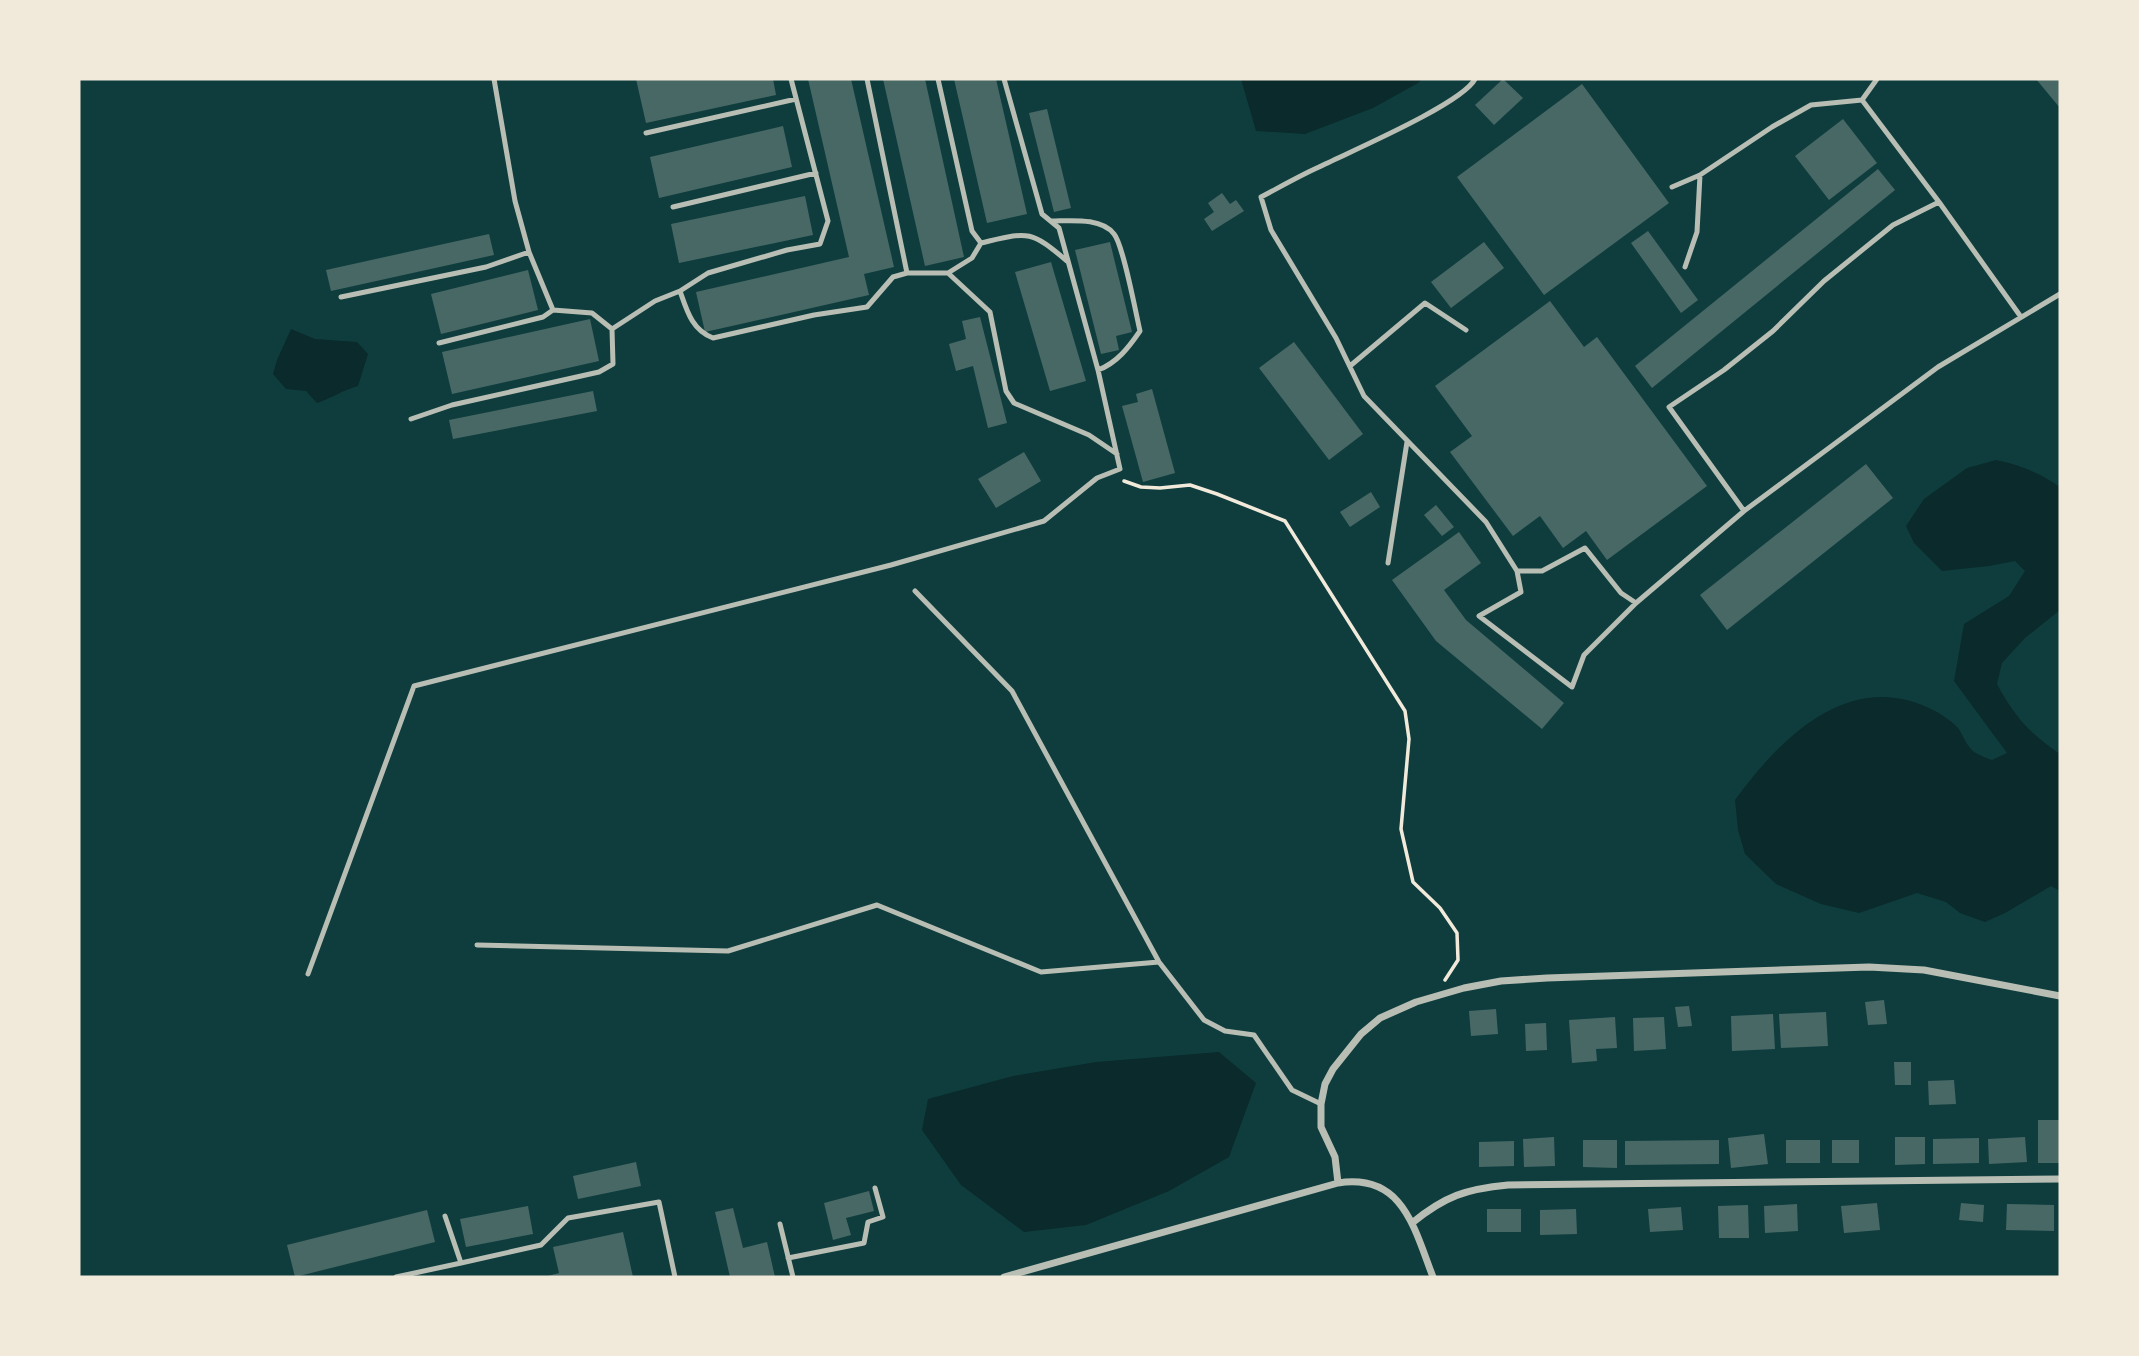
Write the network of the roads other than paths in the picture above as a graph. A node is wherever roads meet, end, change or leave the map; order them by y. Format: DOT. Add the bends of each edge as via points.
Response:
graph roads {
  1 [pos="494,79"];
  2 [pos="791,79"];
  3 [pos="867,79"];
  4 [pos="938,79"];
  5 [pos="1004,79"];
  6 [pos="1475,79"];
  7 [pos="1877,79"];
  8 [pos="796,99"];
  9 [pos="1862,100"];
  10 [pos="646,133"];
  11 [pos="816,173"];
  12 [pos="1700,175"];
  13 [pos="1672,187"];
  14 [pos="1939,202"];
  15 [pos="673,207"];
  16 [pos="1051,222"];
  17 [pos="981,243"];
  18 [pos="529,252"];
  19 [pos="1069,262"];
  20 [pos="1685,267"];
  21 [pos="907,273"];
  22 [pos="948,273"];
  23 [pos="680,291"];
  24 [pos="2060,294"];
  25 [pos="341,297"];
  26 [pos="553,310"];
  27 [pos="2021,317"];
  28 [pos="612,329"];
  29 [pos="1466,330"];
  30 [pos="439,343"];
  31 [pos="1350,366"];
  32 [pos="1098,370"];
  33 [pos="411,419"];
  34 [pos="1407,442"];
  35 [pos="1117,454"];
  36 [pos="1744,511"];
  37 [pos="1388,563"];
  38 [pos="1517,571"];
  39 [pos="915,591"];
  40 [pos="1636,603"];
  41 [pos="477,945"];
  42 [pos="1159,962"];
  43 [pos="308,974"];
  44 [pos="2060,996"];
  45 [pos="1321,1104"];
  46 [pos="2060,1179"];
  47 [pos="1338,1183"];
  48 [pos="875,1188"];
  49 [pos="445,1216"];
  50 [pos="1412,1223"];
  51 [pos="780,1224"];
  52 [pos="788,1258"];
  53 [pos="461,1263"];
  54 [pos="396,1277"];
  55 [pos="675,1277"];
  56 [pos="793,1277"];
  57 [pos="1004,1277"];
  58 [pos="1433,1277"];
  1 -- 18 [label="lane"];
  2 -- 8 [label="lane"];
  3 -- 21 [label="lane"];
  4 -- 17 [label="lane" via="972,231"];
  5 -- 16 [label="lane" via="1042,214"];
  6 -- 31 [label="lane" via="1380,139 1261,197 1270,230"];
  7 -- 9 [label="lane"];
  8 -- 10 [label="lane"];
  8 -- 11 [label="lane"];
  9 -- 12 [label="lane" via="1811,105"];
  9 -- 14 [label="lane"];
  11 -- 15 [label="lane"];
  11 -- 23 [label="lane" via="828,221 820,243 708,273"];
  12 -- 13 [label="lane"];
  12 -- 20 [label="lane" via="1697,232"];
  14 -- 27 [label="lane"];
  14 -- 36 [label="lane" via="1893,225 1824,281 1773,331 1670,407"];
  16 -- 19 [label="lane" via="1059,228"];
  16 -- 32 [label="lane" via="1100,225 1115,234 1122,256 1140,331 1125,352"];
  17 -- 19 [label="lane" via="1019,234 1035,237"];
  17 -- 22 [label="lane" via="972,258"];
  18 -- 25 [label="lane" via="486,267"];
  18 -- 26 [label="lane"];
  19 -- 32 [label="lane"];
  21 -- 22 [label="lane"];
  21 -- 23 [label="lane" via="893,277 867,307 713,338 703,334 689,317"];
  22 -- 35 [label="lane" via="990,312 1006,391 1014,403 1089,435"];
  23 -- 28 [label="lane"];
  24 -- 27 [label="lane"];
  26 -- 28 [label="lane" via="592,313"];
  26 -- 30 [label="lane" via="543,317"];
  27 -- 36 [label="lane" via="1938,367"];
  28 -- 33 [label="lane" via="613,364 599,372 452,405"];
  29 -- 31 [label="lane" via="1425,303"];
  31 -- 34 [label="lane" via="1364,396"];
  32 -- 35 [label="lane"];
  34 -- 37 [label="lane"];
  34 -- 38 [label="lane" via="1486,522"];
  35 -- 43 [label="lane" via="1121,469 1097,478 1044,521 891,565 414,686"];
  36 -- 40 [label="lane"];
  38 -- 40 [label="lane" via="1542,571 1586,548 1621,593"];
  38 -- 40 [label="lane" via="1521,592 1479,616 1572,687 1584,656"];
  39 -- 42 [label="lane" via="1012,691"];
  41 -- 42 [label="lane" via="728,951 877,905 1041,972"];
  42 -- 45 [label="lane" via="1204,1020 1225,1031 1254,1035 1292,1090"];
  44 -- 45 [label="street" via="1924,970 1869,967 1501,981 1416,1002 1380,1018 1333,1069"];
  45 -- 47 [label="street" via="1321,1127 1335,1157"];
  46 -- 50 [label="street" via="1508,1185 1472,1189 1431,1208"];
  47 -- 50 [label="street" via="1367,1182 1382,1188"];
  47 -- 57 [label="street"];
  48 -- 52 [label="lane" via="883,1217 868,1222 864,1243"];
  49 -- 53 [label="lane"];
  50 -- 58 [label="street"];
  51 -- 52 [label="lane"];
  52 -- 56 [label="lane"];
  53 -- 54 [label="lane"];
  53 -- 55 [label="lane" via="541,1245 568,1218 659,1202"];
}
